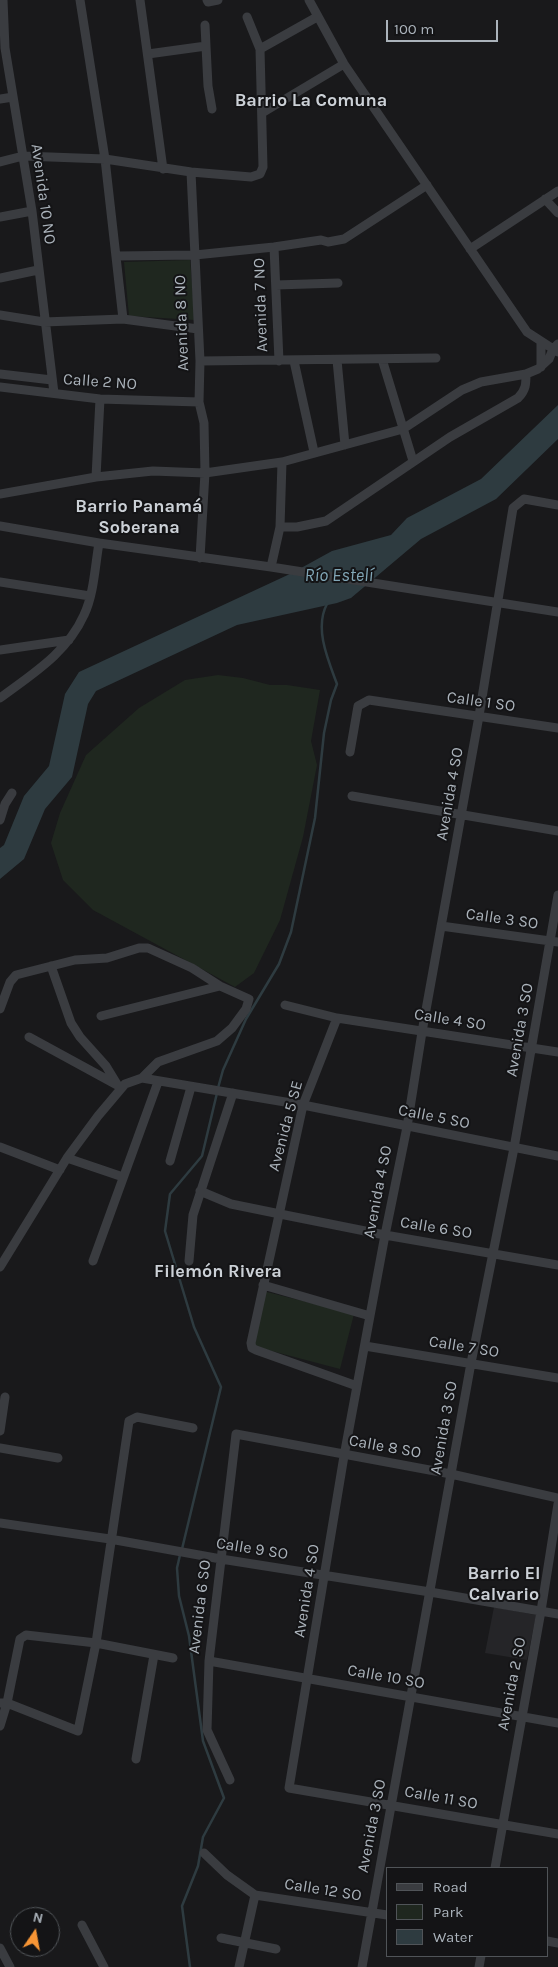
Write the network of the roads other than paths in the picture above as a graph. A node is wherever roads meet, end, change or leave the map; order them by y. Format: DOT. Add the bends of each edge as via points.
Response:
graph roads {
  1 [pos="3,0"];
  2 [pos="80,0"];
  3 [pos="140,0"];
  4 [pos="206,0"];
  5 [pos="218,0"];
  6 [pos="309,0"];
  7 [pos="247,17"];
  8 [pos="317,17"];
  9 [pos="205,25"];
  10 [pos="206,46"];
  11 [pos="2,48"];
  12 [pos="260,49"];
  13 [pos="148,54"];
  14 [pos="344,64"];
  15 [pos="13,97"];
  16 [pos="0,100"];
  17 [pos="212,109"];
  18 [pos="262,113"];
  19 [pos="23,156"];
  20 [pos="105,159"];
  21 [pos="0,162"];
  22 [pos="163,168"];
  23 [pos="191,172"];
  24 [pos="427,185"];
  25 [pos="558,190"];
  26 [pos="545,199"];
  27 [pos="32,211"];
  28 [pos="558,213"];
  29 [pos="0,217"];
  30 [pos="274,247"];
  31 [pos="470,249"];
  32 [pos="195,255"];
  33 [pos="117,256"];
  34 [pos="38,270"];
  35 [pos="0,278"];
  36 [pos="338,283"];
  37 [pos="276,285"];
  38 [pos="0,315"];
  39 [pos="123,319"];
  40 [pos="44,322"];
  41 [pos="198,329"];
  42 [pos="541,342"];
  43 [pos="556,349"];
  44 [pos="436,358"];
  45 [pos="382,359"];
  46 [pos="294,360"];
  47 [pos="337,360"];
  48 [pos="200,361"];
  49 [pos="279,361"];
  50 [pos="541,367"];
  51 [pos="0,374"];
  52 [pos="526,374"];
  53 [pos="52,380"];
  54 [pos="0,387"];
  55 [pos="54,393"];
  56 [pos="100,399"];
  57 [pos="199,402"];
  58 [pos="403,429"];
  59 [pos="345,445"];
  60 [pos="314,452"];
  61 [pos="413,461"];
  62 [pos="282,462"];
  63 [pos="205,473"];
  64 [pos="96,477"];
  65 [pos="0,494"];
  66 [pos="558,505"];
  67 [pos="0,526"];
  68 [pos="280,527"];
  69 [pos="99,543"];
  70 [pos="200,558"];
  71 [pos="273,568"];
  72 [pos="0,582"];
  73 [pos="90,596"];
  74 [pos="497,602"];
  75 [pos="558,612"];
  76 [pos="69,640"];
  77 [pos="0,650"];
  78 [pos="0,698"];
  79 [pos="479,716"];
  80 [pos="558,728"];
  81 [pos="350,752"];
  82 [pos="12,793"];
  83 [pos="352,796"];
  84 [pos="462,814"];
  85 [pos="0,820"];
  86 [pos="558,831"];
  87 [pos="558,895"];
  88 [pos="442,926"];
  89 [pos="554,941"];
  90 [pos="51,966"];
  91 [pos="220,986"];
  92 [pos="286,1005"];
  93 [pos="0,1009"];
  94 [pos="101,1016"];
  95 [pos="337,1018"];
  96 [pos="422,1032"];
  97 [pos="29,1037"];
  98 [pos="532,1048"];
  99 [pos="558,1052"];
  100 [pos="142,1078"];
  101 [pos="158,1082"];
  102 [pos="191,1086"];
  103 [pos="119,1087"];
  104 [pos="233,1093"];
  105 [pos="303,1105"];
  106 [pos="407,1126"];
  107 [pos="0,1147"];
  108 [pos="514,1148"];
  109 [pos="558,1156"];
  110 [pos="67,1158"];
  111 [pos="170,1161"];
  112 [pos="60,1170"];
  113 [pos="123,1177"];
  114 [pos="200,1191"];
  115 [pos="280,1214"];
  116 [pos="385,1235"];
  117 [pos="493,1253"];
  118 [pos="93,1261"];
  119 [pos="189,1261"];
  120 [pos="558,1265"];
  121 [pos="0,1268"];
  122 [pos="263,1285"];
  123 [pos="370,1316"];
  124 [pos="365,1346"];
  125 [pos="471,1364"];
  126 [pos="558,1378"];
  127 [pos="357,1386"];
  128 [pos="5,1397"];
  129 [pos="192,1428"];
  130 [pos="0,1430"];
  131 [pos="236,1434"];
  132 [pos="0,1448"];
  133 [pos="344,1456"];
  134 [pos="58,1458"];
  135 [pos="451,1474"];
  136 [pos="558,1498"];
  137 [pos="558,1504"];
  138 [pos="0,1523"];
  139 [pos="110,1539"];
  140 [pos="222,1560"];
  141 [pos="324,1576"];
  142 [pos="430,1592"];
  143 [pos="541,1611"];
  144 [pos="558,1614"];
  145 [pos="96,1643"];
  146 [pos="154,1655"];
  147 [pos="173,1658"];
  148 [pos="209,1661"];
  149 [pos="308,1678"];
  150 [pos="410,1697"];
  151 [pos="4,1703"];
  152 [pos="522,1716"];
  153 [pos="558,1723"];
  154 [pos="0,1726"];
  155 [pos="136,1758"];
  156 [pos="230,1780"];
  157 [pos="289,1788"];
  158 [pos="391,1804"];
  159 [pos="502,1824"];
  160 [pos="558,1834"];
  161 [pos="204,1853"];
  162 [pos="495,1867"];
  163 [pos="255,1895"];
  164 [pos="370,1912"];
  165 [pos="386,1915"];
  166 [pos="82,1925"];
  167 [pos="221,1938"];
  168 [pos="245,1943"];
  169 [pos="0,1948"];
  170 [pos="276,1949"];
  171 [pos="10,1967"];
  172 [pos="104,1967"];
  173 [pos="239,1967"];
  174 [pos="362,1967"];
  1 -- 11 [label="street, Avenida 10 NO"];
  2 -- 20 [label="street"];
  3 -- 13 [label="street"];
  4 -- 5 [label="street"];
  6 -- 8 [label="street"];
  7 -- 12 [label="street"];
  8 -- 12 [label="street"];
  8 -- 14 [label="street"];
  9 -- 10 [label="street"];
  10 -- 13 [label="street"];
  10 -- 17 [label="street"];
  11 -- 15 [label="street, Avenida 10 NO"];
  12 -- 18 [label="street"];
  13 -- 22 [label="street"];
  14 -- 18 [label="street"];
  14 -- 24 [label="street"];
  15 -- 16 [label="street"];
  15 -- 19 [label="street, Avenida 10 NO"];
  18 -- 23 [label="street" via="263,167 260,174 252,177"];
  19 -- 20 [label="street"];
  19 -- 21 [label="street"];
  19 -- 27 [label="street, Avenida 10 NO"];
  20 -- 22 [label="street"];
  20 -- 33 [label="street"];
  22 -- 23 [label="street"];
  23 -- 32 [label="street, Avenida 8 NO"];
  24 -- 30 [label="street" via="344,239"];
  24 -- 31 [label="street"];
  25 -- 26 [label="street"];
  26 -- 28 [label="street"];
  26 -- 31 [label="street"];
  27 -- 29 [label="street"];
  27 -- 34 [label="street, Avenida 10 NO"];
  30 -- 32 [label="street"];
  30 -- 37 [label="street, Avenida 7 NO"];
  31 -- 42 [label="street" via="527,332"];
  32 -- 33 [label="street"];
  32 -- 41 [label="street, Avenida 8 NO"];
  33 -- 39 [label="street"];
  34 -- 35 [label="street"];
  34 -- 40 [label="street, Avenida 10 NO"];
  36 -- 37 [label="street"];
  37 -- 49 [label="street, Avenida 7 NO"];
  38 -- 40 [label="street"];
  39 -- 40 [label="street"];
  39 -- 41 [label="street"];
  40 -- 53 [label="street, Avenida 10 NO"];
  41 -- 48 [label="street, Avenida 8 NO"];
  42 -- 43 [label="street"];
  42 -- 50 [label="street"];
  43 -- 50 [label="street"];
  44 -- 45 [label="street"];
  45 -- 47 [label="street"];
  45 -- 58 [label="street"];
  46 -- 47 [label="street"];
  46 -- 49 [label="street"];
  46 -- 60 [label="street"];
  47 -- 59 [label="street"];
  48 -- 49 [label="street"];
  48 -- 57 [label="street, Avenida 8 NO"];
  50 -- 52 [label="street"];
  51 -- 53 [label="street"];
  52 -- 58 [label="street" via="481,382 462,390"];
  52 -- 61 [label="street" via="526,386 518,398"];
  53 -- 55 [label="street, Avenida 10 NO"];
  54 -- 55 [label="street, Calle 2 NO"];
  55 -- 56 [label="street, Calle 2 NO"];
  56 -- 57 [label="street, Calle 2 NO"];
  56 -- 64 [label="street"];
  57 -- 63 [label="street, Avenida 8 NO" via="204,423"];
  58 -- 59 [label="street"];
  58 -- 61 [label="street"];
  59 -- 60 [label="street"];
  60 -- 62 [label="street"];
  61 -- 68 [label="street" via="326,522"];
  62 -- 63 [label="street"];
  62 -- 68 [label="street"];
  63 -- 64 [label="street" via="153,471"];
  63 -- 70 [label="street, Avenida 8 NO"];
  64 -- 65 [label="street"];
  66 -- 74 [label="street, Avenida 4 SO" via="524,499 513,508"];
  67 -- 69 [label="street"];
  68 -- 71 [label="street"];
  69 -- 70 [label="street"];
  69 -- 73 [label="street"];
  70 -- 71 [label="street"];
  71 -- 74 [label="street"];
  72 -- 73 [label="street"];
  73 -- 76 [label="street" via="85,614"];
  74 -- 75 [label="street"];
  74 -- 79 [label="street, Avenida 4 SO"];
  76 -- 77 [label="street"];
  76 -- 78 [label="street" via="45,666"];
  79 -- 80 [label="street, Calle 1 SO"];
  79 -- 81 [label="street, Calle 1 SO" via="369,700 358,706"];
  79 -- 84 [label="street, Avenida 4 SO"];
  82 -- 85 [label="street"];
  83 -- 84 [label="street"];
  84 -- 86 [label="street"];
  84 -- 88 [label="street, Avenida 4 SO"];
  87 -- 89 [label="street, Avenida 3 SO"];
  88 -- 89 [label="street, Calle 3 SO"];
  88 -- 96 [label="street, Avenida 4 SO"];
  89 -- 98 [label="street, Avenida 3 SO"];
  90 -- 91 [label="street" via="148,948 192,968"];
  90 -- 93 [label="street" via="16,975"];
  90 -- 103 [label="street" via="71,1023"];
  91 -- 94 [label="street"];
  91 -- 100 [label="street" via="249,1000 232,1028 217,1041 158,1062"];
  92 -- 95 [label="street, Calle 4 SO"];
  95 -- 96 [label="street, Calle 4 SO"];
  95 -- 105 [label="street, Avenida 5 SE"];
  96 -- 98 [label="street, Calle 4 SO"];
  96 -- 106 [label="street, Avenida 4 SO"];
  97 -- 103 [label="street"];
  98 -- 99 [label="street, Calle 4 SO"];
  98 -- 108 [label="street, Avenida 3 SO"];
  100 -- 101 [label="street, Calle 5 SO"];
  100 -- 103 [label="street"];
  101 -- 102 [label="street, Calle 5 SO"];
  101 -- 113 [label="street"];
  102 -- 104 [label="street, Calle 5 SO"];
  102 -- 111 [label="street"];
  103 -- 110 [label="street"];
  104 -- 105 [label="street, Calle 5 SO"];
  104 -- 114 [label="street"];
  105 -- 106 [label="street, Calle 5 SO"];
  105 -- 115 [label="street, Avenida 5 SE"];
  106 -- 108 [label="street, Calle 5 SO"];
  106 -- 116 [label="street, Avenida 4 SO"];
  107 -- 112 [label="street"];
  108 -- 109 [label="street, Calle 5 SO"];
  108 -- 117 [label="street, Avenida 3 SO"];
  110 -- 112 [label="street"];
  110 -- 113 [label="street"];
  112 -- 121 [label="street"];
  113 -- 118 [label="street"];
  114 -- 115 [label="street, Calle 6 SO" via="232,1204"];
  114 -- 119 [label="street" via="193,1215"];
  115 -- 116 [label="street, Calle 6 SO"];
  115 -- 122 [label="street, Avenida 5 SE"];
  116 -- 117 [label="street, Calle 6 SO"];
  116 -- 123 [label="street, Avenida 4 SO"];
  117 -- 120 [label="street, Calle 6 SO"];
  117 -- 125 [label="street, Avenida 3 SO"];
  122 -- 123 [label="street"];
  122 -- 127 [label="street, Avenida 5 SE" via="252,1348"];
  123 -- 124 [label="street, Avenida 4 SO"];
  124 -- 125 [label="street, Calle 7 SO"];
  124 -- 127 [label="street, Avenida 4 SO"];
  125 -- 126 [label="street, Calle 7 SO"];
  125 -- 135 [label="street, Avenida 3 SO"];
  127 -- 133 [label="street, Avenida 4 SO"];
  128 -- 130 [label="street"];
  129 -- 139 [label="street" via="137,1417 129,1421"];
  131 -- 133 [label="street, Calle 8 SO"];
  131 -- 140 [label="street, Avenida 6 SO"];
  132 -- 134 [label="street"];
  133 -- 135 [label="street, Calle 8 SO"];
  133 -- 141 [label="street, Avenida 4 SO"];
  135 -- 136 [label="street, Calle 8 SO"];
  135 -- 142 [label="street, Avenida 3 SO"];
  137 -- 143 [label="street, Avenida 2 SO"];
  138 -- 139 [label="street, Calle 9 SO"];
  139 -- 140 [label="street, Calle 9 SO"];
  139 -- 145 [label="street"];
  140 -- 141 [label="street, Calle 9 SO"];
  140 -- 148 [label="street, Avenida 6 SO"];
  141 -- 142 [label="street, Calle 9 SO"];
  141 -- 149 [label="street, Avenida 4 SO"];
  142 -- 143 [label="street, Calle 9 SO"];
  142 -- 150 [label="street, Avenida 3 SO"];
  143 -- 144 [label="street, Calle 9 SO"];
  143 -- 152 [label="street, Avenida 2 SO"];
  145 -- 146 [label="street"];
  145 -- 151 [label="street" via="26,1635 20,1639"];
  145 -- 151 [label="street" via="78,1731"];
  146 -- 147 [label="street"];
  146 -- 155 [label="street"];
  148 -- 149 [label="street, Calle 10 SO"];
  148 -- 156 [label="street, Avenida 6 SO" via="207,1730"];
  149 -- 150 [label="street, Calle 10 SO"];
  149 -- 157 [label="street, Avenida 4 SO"];
  150 -- 152 [label="street, Calle 10 SO"];
  150 -- 158 [label="street, Avenida 3 SO"];
  151 -- 154 [label="street"];
  152 -- 153 [label="street, Calle 10 SO"];
  152 -- 159 [label="street, Avenida 2 SO"];
  157 -- 158 [label="street, Calle 11 SO"];
  158 -- 159 [label="street, Calle 11 SO"];
  158 -- 164 [label="street, Avenida 3 SO"];
  159 -- 160 [label="street, Calle 11 SO"];
  159 -- 162 [label="street, Avenida 2 SO"];
  161 -- 163 [label="street, Calle 12 SO"];
  163 -- 164 [label="street, Calle 12 SO"];
  163 -- 168 [label="street"];
  164 -- 165 [label="street, Calle 12 SO"];
  164 -- 174 [label="street, Avenida 3 SO"];
  166 -- 172 [label="street"];
  167 -- 168 [label="street"];
  168 -- 170 [label="street"];
  168 -- 173 [label="street"];
  169 -- 171 [label="street"];
}
